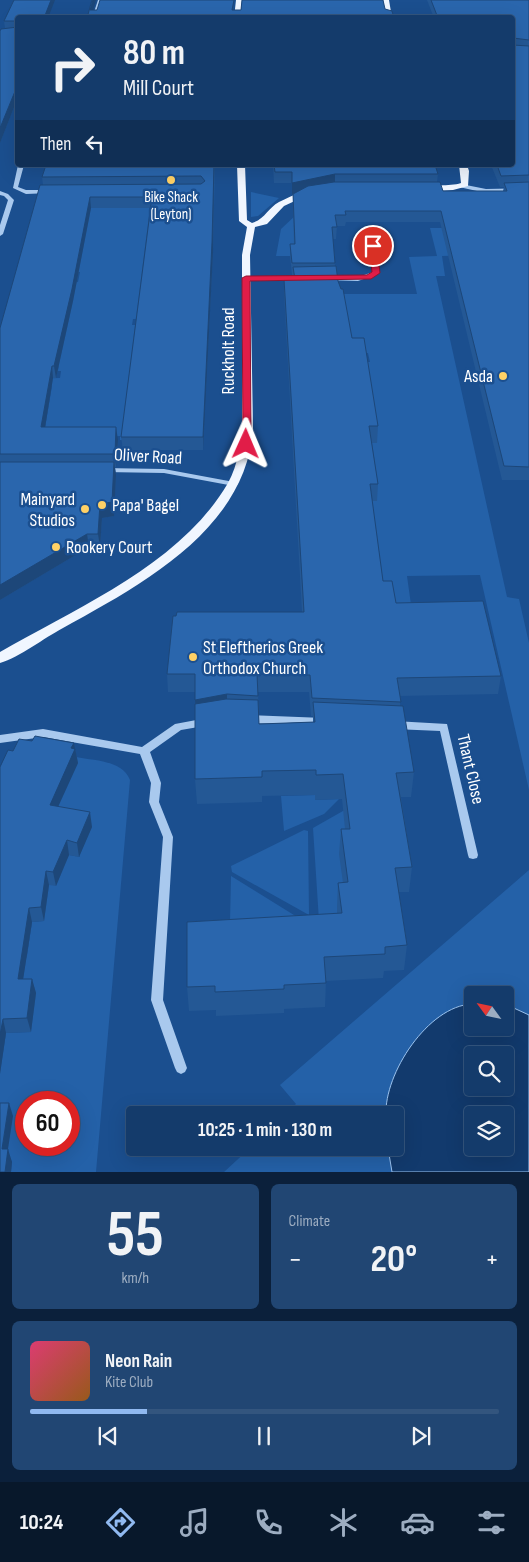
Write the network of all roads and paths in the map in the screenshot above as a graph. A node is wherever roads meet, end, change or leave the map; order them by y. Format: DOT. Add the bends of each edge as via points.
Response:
graph roads {
  1 [pos="100,0"];
  2 [pos="239,0"];
  3 [pos="386,0"];
  4 [pos="95,15"];
  5 [pos="237,15"];
  6 [pos="389,15"];
  7 [pos="20,167"];
  8 [pos="241,167"];
  9 [pos="463,167"];
  10 [pos="460,186"];
  11 [pos="415,190"];
  12 [pos="529,190"];
  13 [pos="52,192"];
  14 [pos="316,192"];
  15 [pos="3,194"];
  16 [pos="251,226"];
  17 [pos="0,234"];
  18 [pos="373,246"];
  19 [pos="246,278"];
  20 [pos="313,279"];
  21 [pos="322,279"];
  22 [pos="97,470"];
  23 [pos="234,484"];
  24 [pos="0,658"];
  25 [pos="237,718"];
  26 [pos="217,720"];
  27 [pos="335,722"];
  28 [pos="384,724"];
  29 [pos="0,739"];
  30 [pos="144,751"];
  31 [pos="473,855"];
  32 [pos="181,1068"];
  1 -- 4 [label="street"];
  2 -- 5 [label="main road"];
  3 -- 6 [label="main road"];
  7 -- 13 [label="street" via="17,190"];
  8 -- 16 [label="main road" via="243,221"];
  9 -- 10 [label="main road" via="466,182"];
  10 -- 11 [label="main road"];
  10 -- 12 [label="street" via="486,191"];
  14 -- 16 [label="main road" via="281,204 264,222"];
  15 -- 17 [label="street" via="11,200"];
  16 -- 19 [label="main road, Ruckholt Road"];
  18 -- 21 [label="street" via="376,273 368,278"];
  19 -- 20 [label="street"];
  19 -- 23 [label="main road, Ruckholt Road" via="247,435 242,465"];
  22 -- 23 [label="street, Oliver Road" via="164,471"];
  23 -- 24 [label="main road, Ruckholt Road" via="214,514 158,565"];
  25 -- 27 [label="street"];
  26 -- 30 [label="street" via="178,727"];
  28 -- 31 [label="street, Thant Close" via="444,727"];
  29 -- 30 [label="street" via="43,733"];
  30 -- 32 [label="street" via="156,783 154,802 168,837 157,1000"];
}
